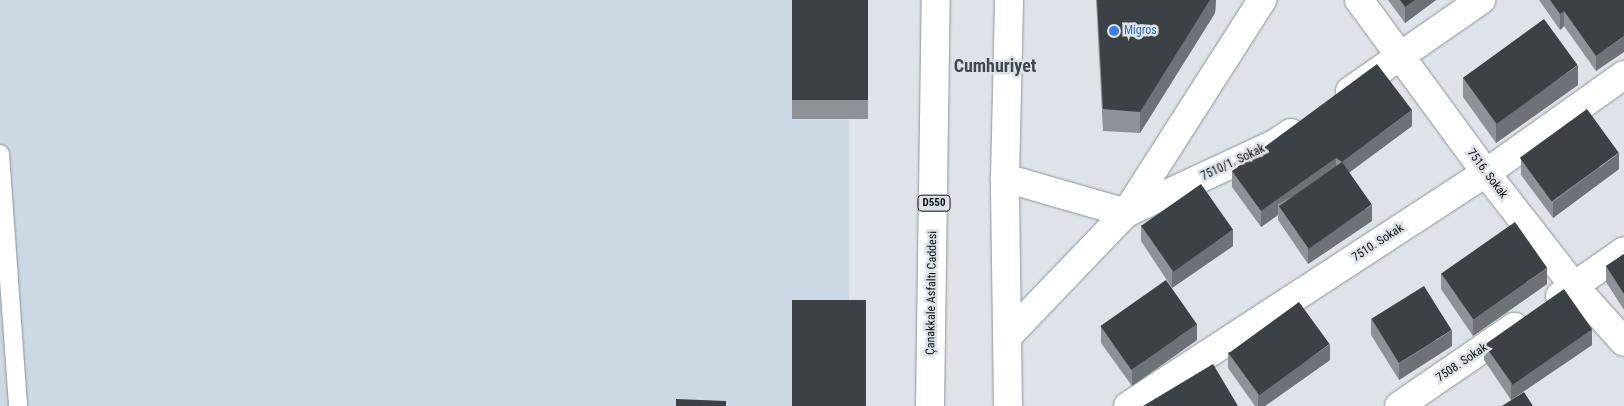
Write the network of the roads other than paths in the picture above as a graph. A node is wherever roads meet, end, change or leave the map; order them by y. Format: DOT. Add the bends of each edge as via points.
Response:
graph roads {
  1 [pos="936,0"];
  2 [pos="1009,0"];
  3 [pos="1262,0"];
  4 [pos="1359,0"];
  5 [pos="1481,0"];
  6 [pos="1401,56"];
  7 [pos="1624,75"];
  8 [pos="0,154"];
  9 [pos="1486,174"];
  10 [pos="1005,178"];
  11 [pos="1126,213"];
  12 [pos="1624,251"];
  13 [pos="1574,286"];
  14 [pos="1007,337"];
  15 [pos="1624,342"];
  16 [pos="18,406"];
  17 [pos="930,406"];
  18 [pos="1008,406"];
  19 [pos="1128,406"];
  20 [pos="1399,406"];
  1 -- 17 [label="main road, Çanakkale Asfaltı Caddesi / D550"];
  2 -- 10 [label="main road"];
  3 -- 11 [label="main road"];
  4 -- 6 [label="main road, 7516. Sokak"];
  5 -- 6 [label="main road, 7510/1. Sokak"];
  6 -- 9 [label="main road, 7516. Sokak"];
  6 -- 11 [label="main road, 7510/1. Sokak" via="1276,143"];
  7 -- 9 [label="main road, 7510. Sokak"];
  8 -- 16 [label="lane"];
  9 -- 13 [label="main road, 7516. Sokak"];
  9 -- 19 [label="main road, 7510. Sokak"];
  10 -- 11 [label="main road"];
  10 -- 14 [label="main road"];
  11 -- 14 [label="main road"];
  12 -- 13 [label="main road, 7508. Sokak"];
  13 -- 15 [label="main road, 7516. Sokak"];
  13 -- 20 [label="main road, 7508. Sokak"];
  14 -- 18 [label="main road"];
}
